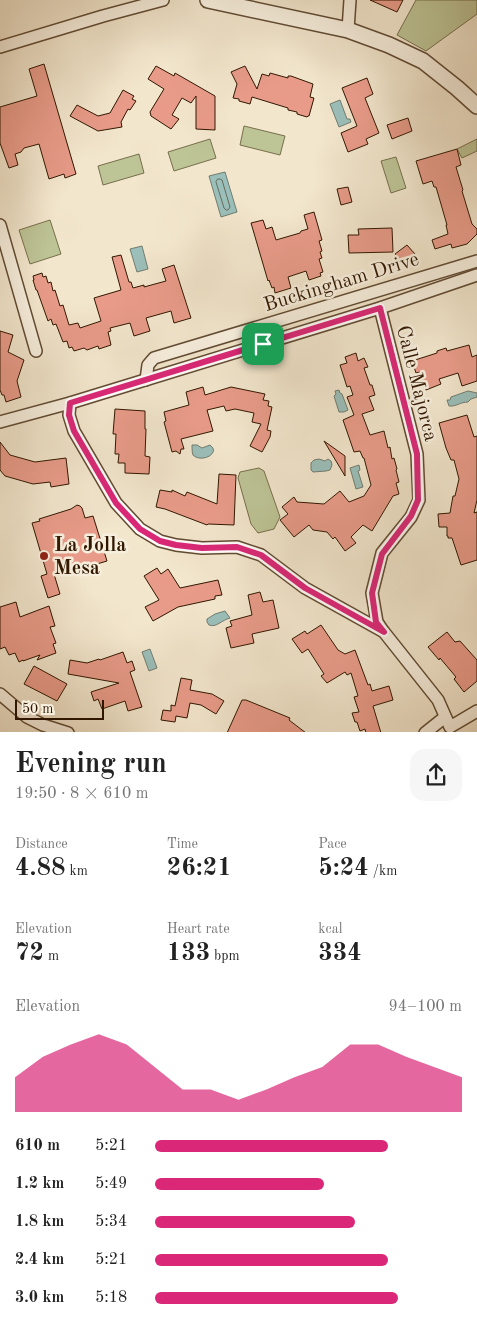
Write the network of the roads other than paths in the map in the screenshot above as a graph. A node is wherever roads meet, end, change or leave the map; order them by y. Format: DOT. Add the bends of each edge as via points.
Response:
graph roads {
  1 [pos="163,0"];
  2 [pos="208,0"];
  3 [pos="350,0"];
  4 [pos="348,30"];
  5 [pos="0,47"];
  6 [pos="477,106"];
  7 [pos="0,225"];
  8 [pos="477,261"];
  9 [pos="477,275"];
  10 [pos="380,308"];
  11 [pos="36,352"];
  12 [pos="146,380"];
  13 [pos="70,403"];
  14 [pos="0,422"];
  15 [pos="384,632"];
  16 [pos="0,694"];
  17 [pos="477,711"];
  18 [pos="445,717"];
  19 [pos="68,732"];
  20 [pos="425,732"];
  1 -- 5 [label="street"];
  2 -- 4 [label="street"];
  3 -- 4 [label="street"];
  4 -- 6 [label="street" via="423,61"];
  7 -- 11 [label="street"];
  8 -- 12 [label="street, Buckingham Drive" via="154,358 148,365"];
  9 -- 10 [label="street, Buckingham Drive"];
  10 -- 12 [label="street, Buckingham Drive"];
  10 -- 15 [label="street, Calle Majorca" via="417,454 418,500 411,516 382,554 372,593 376,622"];
  12 -- 13 [label="street, Buckingham Drive"];
  13 -- 14 [label="street, Buckingham Drive"];
  13 -- 15 [label="street" via="69,415 74,431 116,503 140,529 160,541 176,545 237,547 261,555 305,588"];
  15 -- 18 [label="street" via="438,700"];
  16 -- 19 [label="street" via="27,717"];
  17 -- 18 [label="street" via="450,727"];
  18 -- 20 [label="street"];
}
